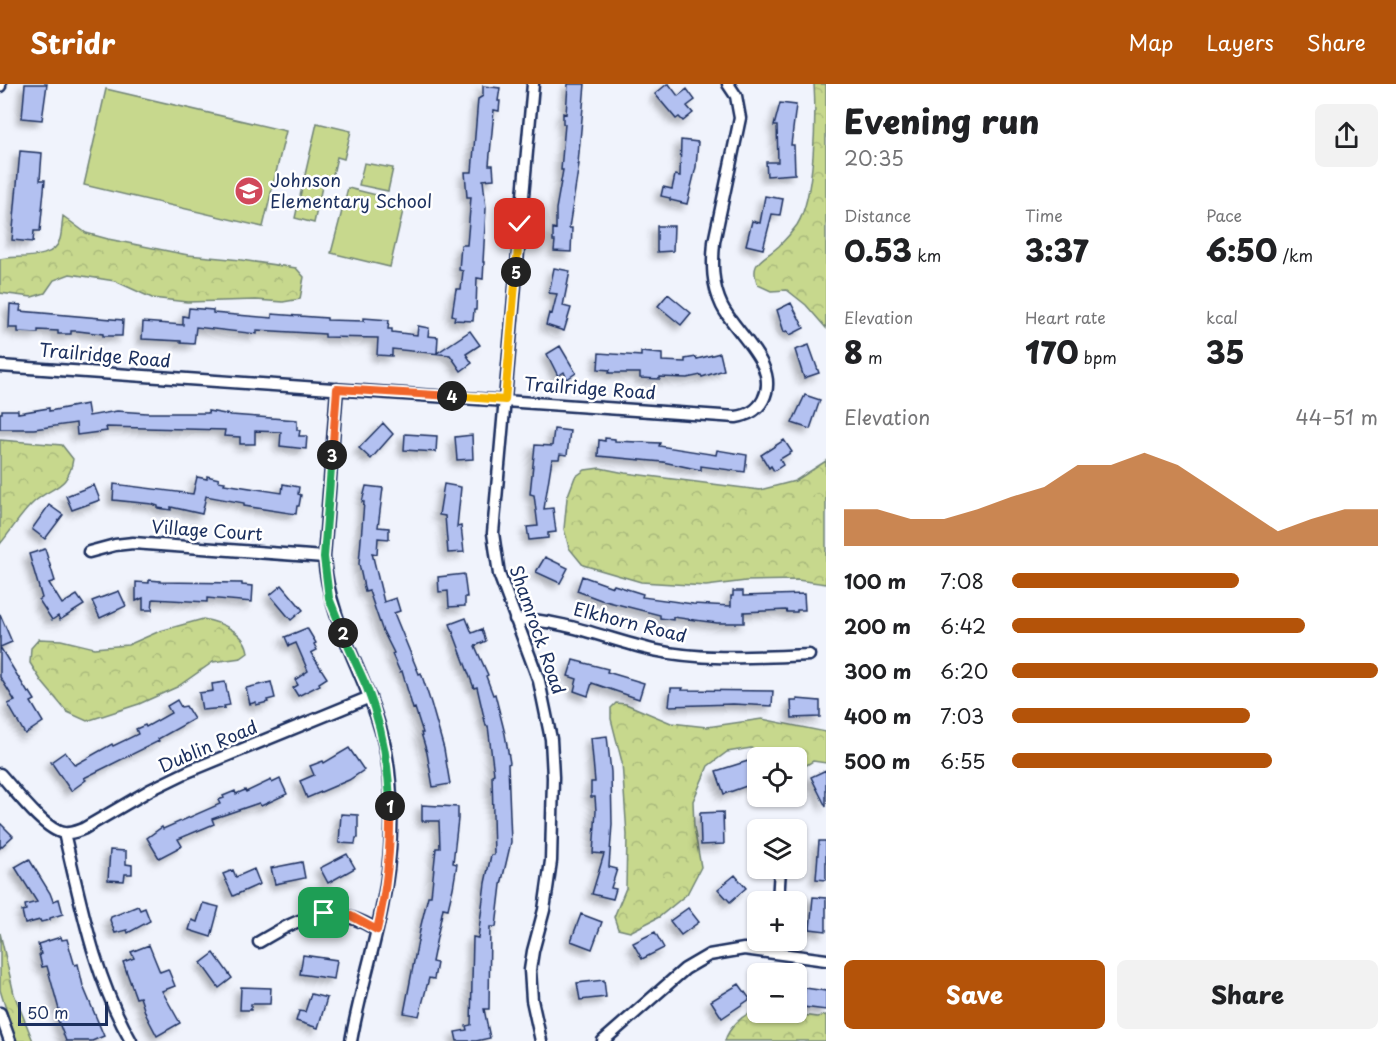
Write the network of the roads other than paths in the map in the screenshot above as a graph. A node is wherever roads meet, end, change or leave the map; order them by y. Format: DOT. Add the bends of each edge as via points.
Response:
graph roads {
  1 [pos="533,84"];
  2 [pos="728,84"];
  3 [pos="0,366"];
  4 [pos="337,389"];
  5 [pos="505,400"];
  6 [pos="89,552"];
  7 [pos="324,557"];
  8 [pos="515,619"];
  9 [pos="809,655"];
  10 [pos="370,697"];
  11 [pos="0,774"];
  12 [pos="64,833"];
  13 [pos="377,930"];
  14 [pos="259,942"];
  15 [pos="773,952"];
  16 [pos="826,960"];
  17 [pos="0,1013"];
  18 [pos="10,1041"];
  19 [pos="131,1041"];
  20 [pos="351,1041"];
  21 [pos="541,1041"];
  22 [pos="603,1041"];
  1 -- 5 [label="street, Shamrock Road"];
  2 -- 5 [label="street, Trailridge Road" via="736,96 740,118 714,242 714,283 723,308 760,359 767,387 759,406 736,417"];
  3 -- 4 [label="street, Trailridge Road"];
  4 -- 5 [label="street, Trailridge Road"];
  4 -- 7 [label="street"];
  5 -- 8 [label="street, Shamrock Road" via="493,533 499,574"];
  6 -- 7 [label="street, Village Court" via="133,543"];
  7 -- 10 [label="street" via="329,598"];
  8 -- 9 [label="street, Elkhorn Road" via="565,624 654,650 690,655"];
  8 -- 21 [label="street, Shamrock Road" via="539,681 551,739 551,861 530,970"];
  10 -- 12 [label="street, Dublin Road" via="196,768 83,829"];
  10 -- 13 [label="street" via="386,754 390,802 388,875"];
  11 -- 12 [label="street" via="50,827"];
  12 -- 19 [label="street" via="92,948"];
  13 -- 14 [label="street" via="351,916 324,913 304,918"];
  13 -- 20 [label="street"];
  15 -- 16 [label="street"];
  15 -- 22 [label="street" via="744,949 699,960"];
  17 -- 18 [label="street"];
}
